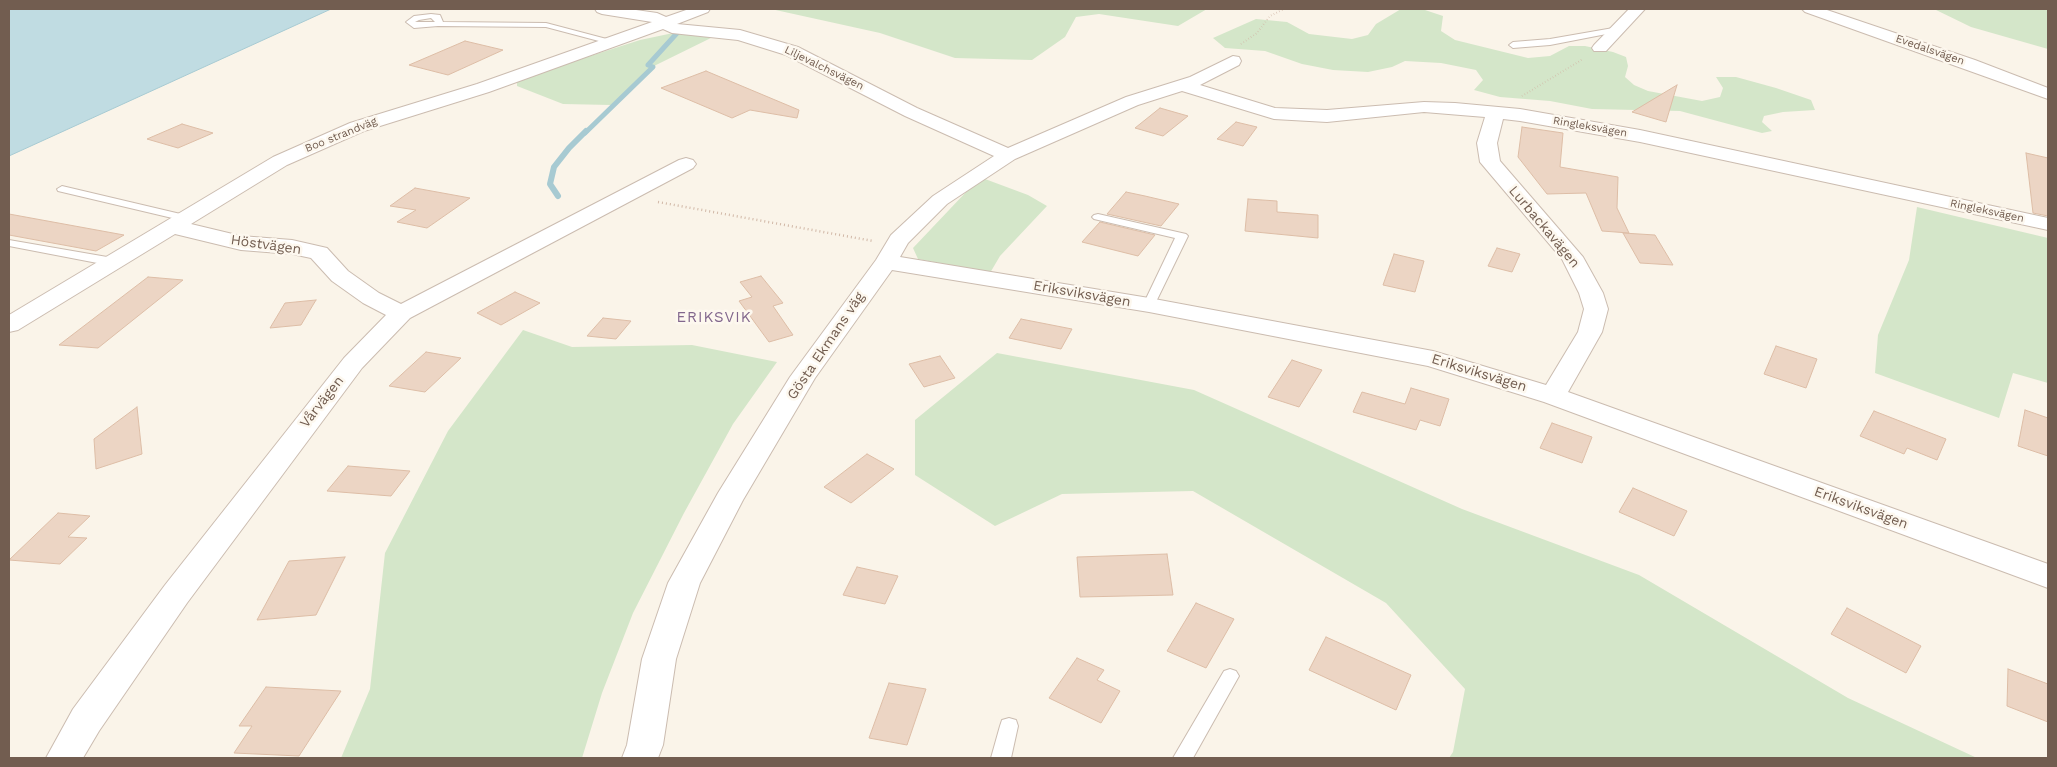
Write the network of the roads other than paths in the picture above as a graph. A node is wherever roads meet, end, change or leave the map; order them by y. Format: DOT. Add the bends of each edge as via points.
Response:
graph roads {
  1 [pos="602,9"];
  2 [pos="703,9"];
  3 [pos="1637,9"];
  4 [pos="1810,9"];
  5 [pos="438,24"];
  6 [pos="664,24"];
  7 [pos="1619,29"];
  8 [pos="614,42"];
  9 [pos="1513,45"];
  10 [pos="1600,48"];
  11 [pos="1233,61"];
  12 [pos="1184,86"];
  13 [pos="2048,94"];
  14 [pos="1496,112"];
  15 [pos="1008,155"];
  16 [pos="686,164"];
  17 [pos="62,190"];
  18 [pos="1098,217"];
  19 [pos="178,222"];
  20 [pos="2048,224"];
  21 [pos="9,243"];
  22 [pos="891,254"];
  23 [pos="114,262"];
  24 [pos="1149,305"];
  25 [pos="401,313"];
  26 [pos="12,321"];
  27 [pos="1554,396"];
  28 [pos="2048,576"];
  29 [pos="1230,676"];
  30 [pos="1009,726"];
  31 [pos="64,758"];
  32 [pos="640,758"];
  33 [pos="1001,758"];
  34 [pos="1183,758"];
  1 -- 6 [label="street, Liljevalchsvägen" via="656,18"];
  2 -- 6 [label="street, Boo strandväg"];
  3 -- 7 [label="street"];
  4 -- 13 [label="street, Evedalsvägen"];
  5 -- 8 [label="lane" via="552,25"];
  6 -- 8 [label="street, Boo strandväg"];
  6 -- 15 [label="street, Liljevalchsvägen" via="672,28 740,35 792,51 911,112"];
  7 -- 9 [label="lane" via="1550,42"];
  7 -- 10 [label="street"];
  8 -- 19 [label="street, Boo strandväg" via="483,88 357,127 280,162"];
  11 -- 12 [label="street"];
  12 -- 14 [label="street, Ringleksvägen" via="1274,113 1327,116 1424,107"];
  12 -- 15 [label="street, Gösta Ekmans väg" via="1132,101"];
  14 -- 20 [label="street, Ringleksvägen" via="1640,136"];
  14 -- 27 [label="street, Lurbackavägen" via="1487,143 1490,162 1572,258 1596,309 1590,332"];
  15 -- 22 [label="street, Gösta Ekmans väg" via="940,200 917,220"];
  16 -- 25 [label="street, Vårvägen"];
  17 -- 19 [label="lane"];
  18 -- 24 [label="lane" via="1182,236"];
  19 -- 23 [label="street, Boo strandväg"];
  19 -- 25 [label="street, Höstvägen" via="241,242 319,253 348,282"];
  21 -- 23 [label="lane"];
  22 -- 24 [label="street, Eriksviksvägen"];
  22 -- 32 [label="street, Gösta Ekmans väg" via="803,377 728,500 684,583 659,659"];
  23 -- 26 [label="street, Boo strandväg"];
  24 -- 27 [label="street, Eriksviksvägen" via="1433,358"];
  25 -- 31 [label="street, Vårvägen" via="353,363 242,507 86,720"];
  27 -- 28 [label="street, Eriksviksvägen"];
  29 -- 34 [label="lane"];
  30 -- 33 [label="lane"];
}
